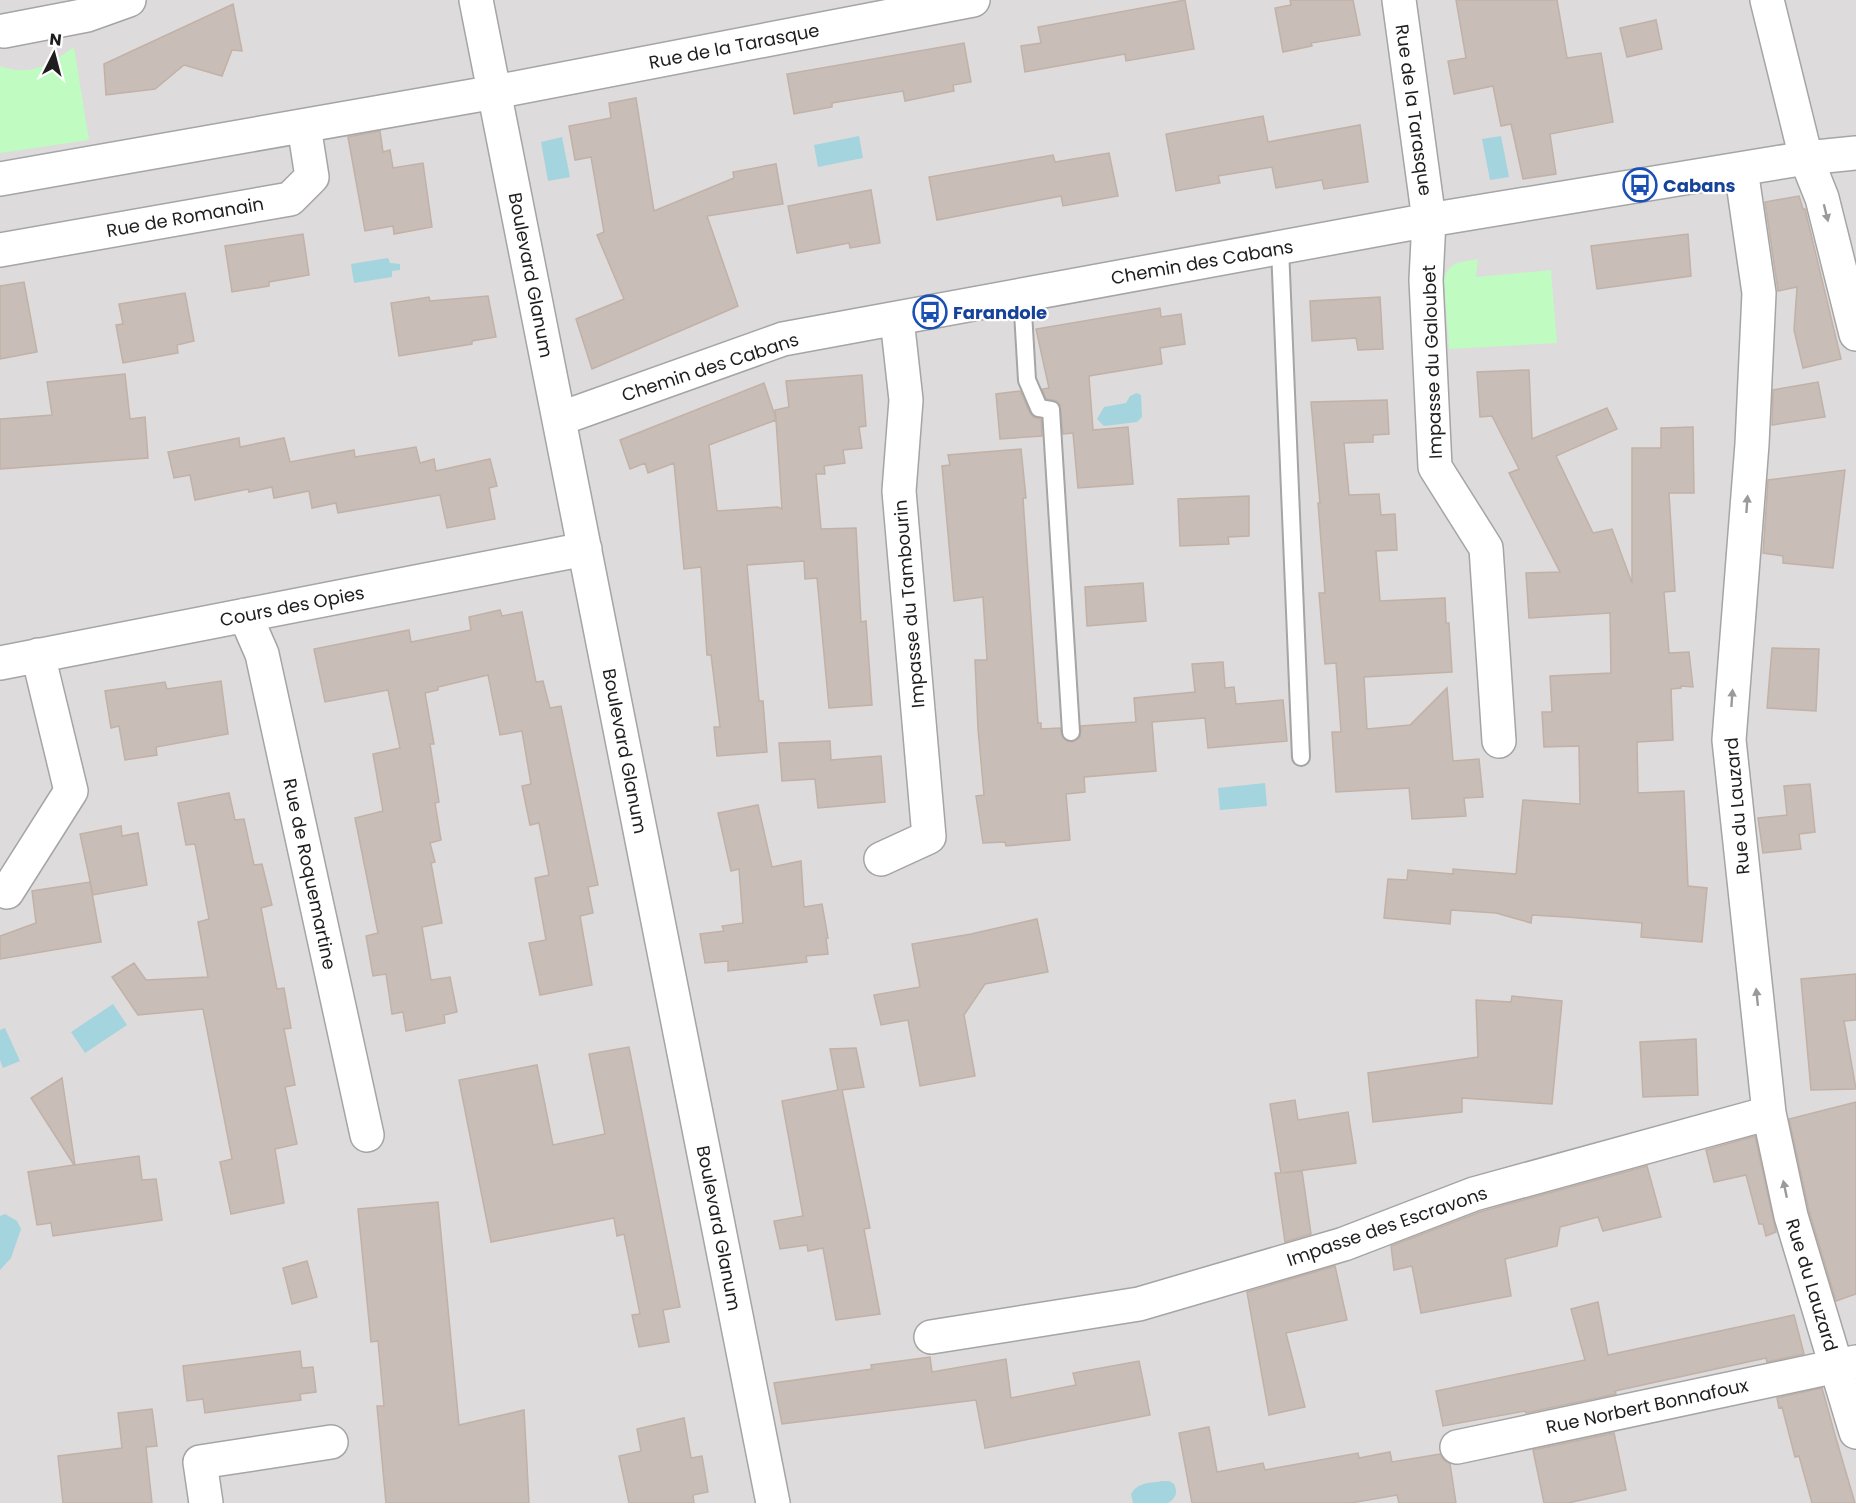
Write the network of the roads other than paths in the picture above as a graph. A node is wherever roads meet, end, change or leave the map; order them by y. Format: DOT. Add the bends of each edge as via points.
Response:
graph roads {
  1 [pos="129,0"];
  2 [pos="476,0"];
  3 [pos="974,0"];
  4 [pos="1399,0"];
  5 [pos="1767,0"];
  6 [pos="4,31"];
  7 [pos="495,92"];
  8 [pos="304,126"];
  9 [pos="1856,153"];
  10 [pos="1806,158"];
  11 [pos="1741,170"];
  12 [pos="0,179"];
  13 [pos="1429,220"];
  14 [pos="1280,248"];
  15 [pos="0,250"];
  16 [pos="1022,295"];
  17 [pos="897,319"];
  18 [pos="1856,334"];
  19 [pos="559,419"];
  20 [pos="585,549"];
  21 [pos="245,615"];
  22 [pos="38,655"];
  23 [pos="0,663"];
  24 [pos="1071,732"];
  25 [pos="1499,741"];
  26 [pos="1301,757"];
  27 [pos="881,859"];
  28 [pos="7,892"];
  29 [pos="1769,1113"];
  30 [pos="367,1135"];
  31 [pos="930,1337"];
  32 [pos="1847,1364"];
  33 [pos="1856,1432"];
  34 [pos="331,1442"];
  35 [pos="1457,1447"];
  36 [pos="206,1503"];
  37 [pos="773,1503"];
  1 -- 6 [label="street" via="87,15"];
  2 -- 7 [label="street, Boulevard Glanum"];
  3 -- 7 [label="street, Rue de la Tarasque"];
  4 -- 13 [label="street, Rue de la Tarasque"];
  5 -- 10 [label="street"];
  7 -- 8 [label="street"];
  7 -- 19 [label="street, Boulevard Glanum"];
  8 -- 12 [label="street"];
  8 -- 15 [label="street, Rue de Romanain" via="312,177 290,199"];
  9 -- 10 [label="street, Chemin des Cabans"];
  10 -- 11 [label="street, Chemin des Cabans"];
  10 -- 18 [label="street, one-way" via="1822,198"];
  11 -- 13 [label="street, Chemin des Cabans"];
  29 -- 11 [label="street, Rue du Lauzard, one-way" via="1729,740 1752,444 1759,293"];
  13 -- 14 [label="street, Chemin des Cabans"];
  13 -- 25 [label="street, Impasse du Galoubet" via="1426,280 1435,467 1486,548"];
  14 -- 16 [label="street, Chemin des Cabans"];
  14 -- 26 [label="lane"];
  16 -- 17 [label="street, Chemin des Cabans"];
  16 -- 24 [label="lane" via="1027,380 1039,408 1051,410"];
  17 -- 19 [label="street, Chemin des Cabans" via="783,339"];
  17 -- 27 [label="street, Impasse du Tambourin" via="906,400 899,490 928,837"];
  19 -- 20 [label="street, Boulevard Glanum"];
  20 -- 21 [label="street, Cours des Opies"];
  20 -- 37 [label="street, Boulevard Glanum"];
  21 -- 22 [label="street, Cours des Opies"];
  21 -- 30 [label="street, Rue de Roquemartine" via="262,654"];
  22 -- 23 [label="street, Cours des Opies"];
  22 -- 28 [label="street" via="71,791"];
  29 -- 31 [label="street, Impasse des Escravons" via="1474,1194 1344,1244 1139,1304"];
  32 -- 29 [label="street, Rue du Lauzard, one-way" via="1791,1216"];
  32 -- 33 [label="street, Rue du Lauzard"];
  32 -- 35 [label="street, Rue Norbert Bonnafoux"];
  34 -- 36 [label="street" via="200,1461"];
}
